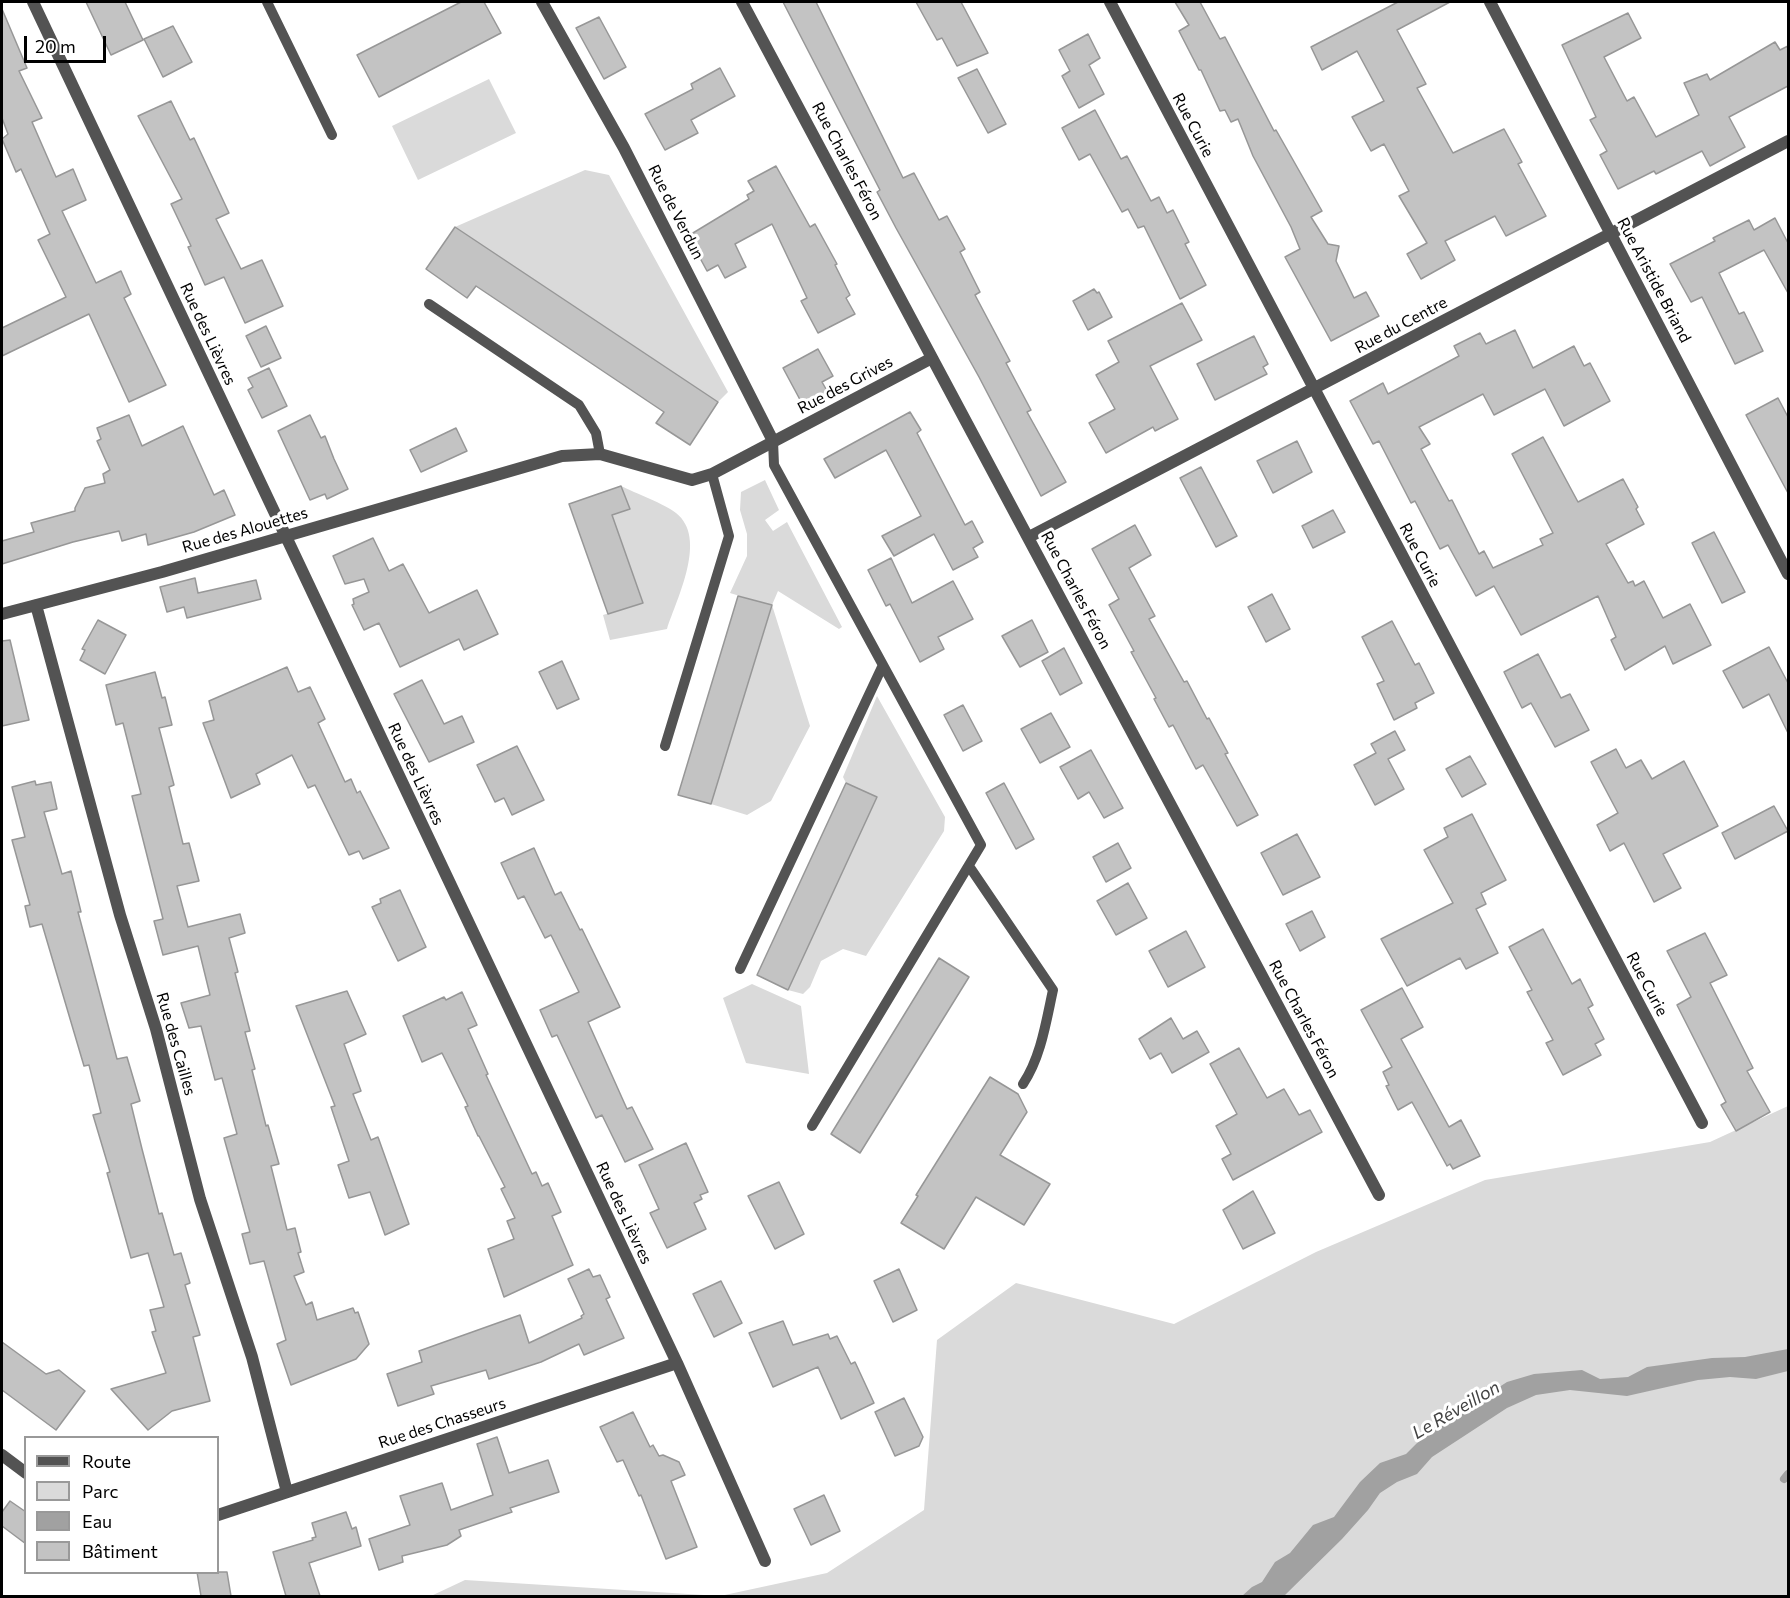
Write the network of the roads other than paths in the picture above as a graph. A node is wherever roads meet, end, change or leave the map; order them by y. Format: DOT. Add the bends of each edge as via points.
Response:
graph roads {
  1 [pos="33,2"];
  2 [pos="267,2"];
  3 [pos="542,2"];
  4 [pos="742,2"];
  5 [pos="1110,2"];
  6 [pos="1490,2"];
  7 [pos="332,135"];
  8 [pos="1788,141"];
  9 [pos="1611,234"];
  10 [pos="429,304"];
  11 [pos="932,358"];
  12 [pos="1314,389"];
  13 [pos="773,441"];
  14 [pos="600,454"];
  15 [pos="711,474"];
  16 [pos="285,535"];
  17 [pos="1029,537"];
  18 [pos="1788,574"];
  19 [pos="36,605"];
  20 [pos="2,614"];
  21 [pos="883,665"];
  22 [pos="665,746"];
  23 [pos="969,866"];
  24 [pos="740,969"];
  25 [pos="1023,1084"];
  26 [pos="1702,1123"];
  27 [pos="812,1126"];
  28 [pos="1379,1195"];
  29 [pos="677,1363"];
  30 [pos="2,1455"];
  31 [pos="24,1472"];
  32 [pos="287,1492"];
  33 [pos="219,1515"];
  34 [pos="765,1561"];
  1 -- 16 [label="street, Rue des Lièvres"];
  2 -- 7 [label="lane"];
  3 -- 13 [label="street, Rue de Verdun" via="624,148"];
  4 -- 11 [label="street, Rue Charles Féron"];
  5 -- 12 [label="street, Rue Curie"];
  6 -- 9 [label="street, Rue Aristide Briand"];
  8 -- 9 [label="street, Rue du Centre"];
  9 -- 12 [label="street, Rue du Centre"];
  9 -- 18 [label="street, Rue Aristide Briand"];
  10 -- 14 [label="lane" via="579,405 596,433"];
  11 -- 13 [label="street, Rue des Grives"];
  11 -- 17 [label="street, Rue Charles Féron"];
  12 -- 17 [label="street, Rue du Centre"];
  12 -- 26 [label="street, Rue Curie"];
  13 -- 15 [label="street, Rue des Grives"];
  13 -- 21 [label="lane" via="774,465"];
  14 -- 15 [label="street, Rue des Alouettes" via="692,480"];
  14 -- 16 [label="street, Rue des Alouettes" via="562,456"];
  15 -- 22 [label="lane" via="729,536"];
  16 -- 19 [label="street, Rue des Alouettes"];
  16 -- 29 [label="street, Rue des Lièvres"];
  17 -- 28 [label="street, Rue Charles Féron"];
  19 -- 20 [label="street, Rue des Alouettes"];
  19 -- 32 [label="street, Rue des Cailles" via="200,1199 252,1357"];
  21 -- 23 [label="lane" via="981,845"];
  21 -- 24 [label="lane"];
  23 -- 25 [label="lane" via="1053,990 1032,1070"];
  23 -- 27 [label="lane"];
  29 -- 32 [label="street, Rue des Chasseurs"];
  29 -- 34 [label="street, Rue des Lièvres"];
  30 -- 31 [label="street"];
  32 -- 33 [label="street, Rue des Chasseurs"];
}
